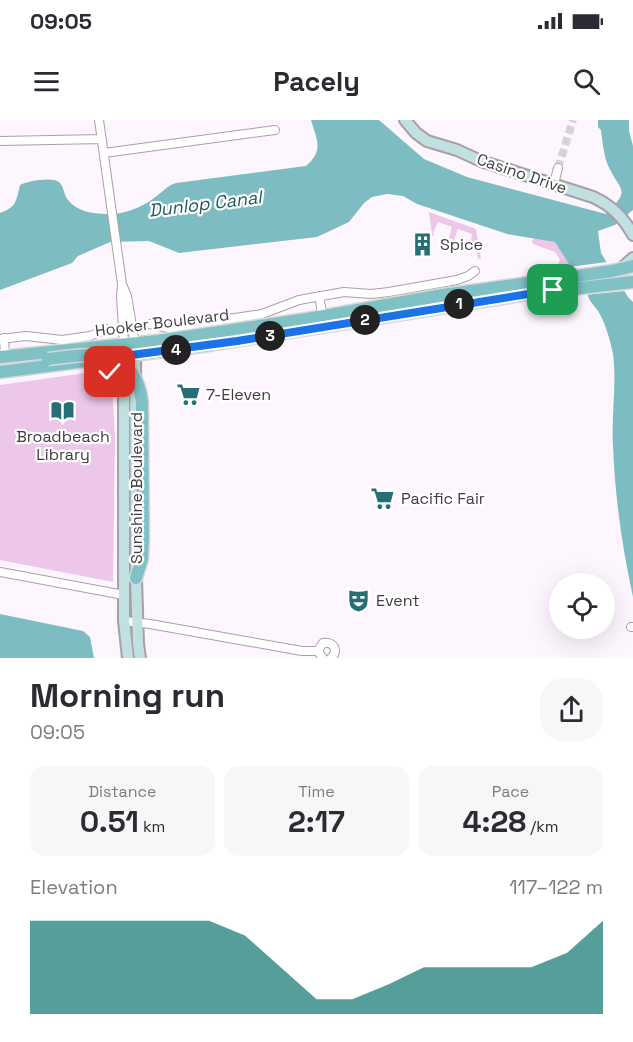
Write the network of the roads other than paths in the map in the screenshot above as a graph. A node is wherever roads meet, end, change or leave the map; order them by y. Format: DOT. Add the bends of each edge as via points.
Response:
graph roads {
  1 [pos="99,120"];
  2 [pos="405,120"];
  3 [pos="275,130"];
  4 [pos="102,139"];
  5 [pos="0,141"];
  6 [pos="104,153"];
  7 [pos="558,168"];
  8 [pos="554,184"];
  9 [pos="629,225"];
  10 [pos="633,235"];
  11 [pos="633,258"];
  12 [pos="622,268"];
  13 [pos="475,271"];
  14 [pos="574,282"];
  15 [pos="633,282"];
  16 [pos="319,296"];
  17 [pos="324,321"];
  18 [pos="150,324"];
  19 [pos="106,329"];
  20 [pos="2,339"];
  21 [pos="129,350"];
  22 [pos="2,359"];
  23 [pos="89,361"];
  24 [pos="0,372"];
  25 [pos="123,387"];
  26 [pos="0,572"];
  27 [pos="136,578"];
  28 [pos="124,595"];
  29 [pos="124,621"];
  30 [pos="138,622"];
  31 [pos="321,655"];
  32 [pos="335,657"];
  33 [pos="128,658"];
  34 [pos="140,658"];
  1 -- 4 [label="street, Sunshine Boulevard"];
  2 -- 8 [label="main road, Casino Drive" via="426,141"];
  3 -- 6 [label="street"];
  4 -- 5 [label="street"];
  4 -- 6 [label="street, Sunshine Boulevard"];
  6 -- 21 [label="street, Sunshine Boulevard" via="122,284 127,296"];
  7 -- 8 [label="street"];
  8 -- 9 [label="main road, Casino Drive" via="593,197"];
  9 -- 10 [label="main road, Casino Drive"];
  11 -- 12 [label="main road"];
  12 -- 14 [label="main road, Hooker Boulevard"];
  13 -- 16 [label="street, Hooker Boulevard" via="457,280 389,292"];
  14 -- 15 [label="main road, Hooker Boulevard"];
  14 -- 17 [label="main road, Hooker Boulevard" via="440,307"];
  16 -- 17 [label="street"];
  16 -- 18 [label="street, Hooker Boulevard" via="262,314 168,328"];
  17 -- 21 [label="main road, Hooker Boulevard"];
  19 -- 20 [label="street, Hooker Boulevard" via="62,340 26,336"];
  20 -- 22 [label="street, Hooker Boulevard"];
  21 -- 22 [label="main road, Hooker Boulevard"];
  21 -- 23 [label="main road, Hooker Boulevard"];
  21 -- 25 [label="main road, Sunshine Boulevard"];
  21 -- 27 [label="main road, Sunshine Boulevard"];
  22 -- 27 [label="main road, bridge" via="103,355 121,363 135,377 142,402 143,497 143,550"];
  23 -- 24 [label="main road, Hooker Boulevard"];
  23 -- 25 [label="main road" via="108,370"];
  25 -- 28 [label="main road, Sunshine Boulevard"];
  26 -- 28 [label="street"];
  27 -- 30 [label="main road, Sunshine Boulevard"];
  28 -- 29 [label="main road, Sunshine Boulevard"];
  29 -- 30 [label="street"];
  29 -- 33 [label="main road, Sunshine Boulevard"];
  30 -- 31 [label="street"];
  30 -- 34 [label="main road, Sunshine Boulevard"];
  31 -- 32 [label="street" via="323,643 330,643"];
}
